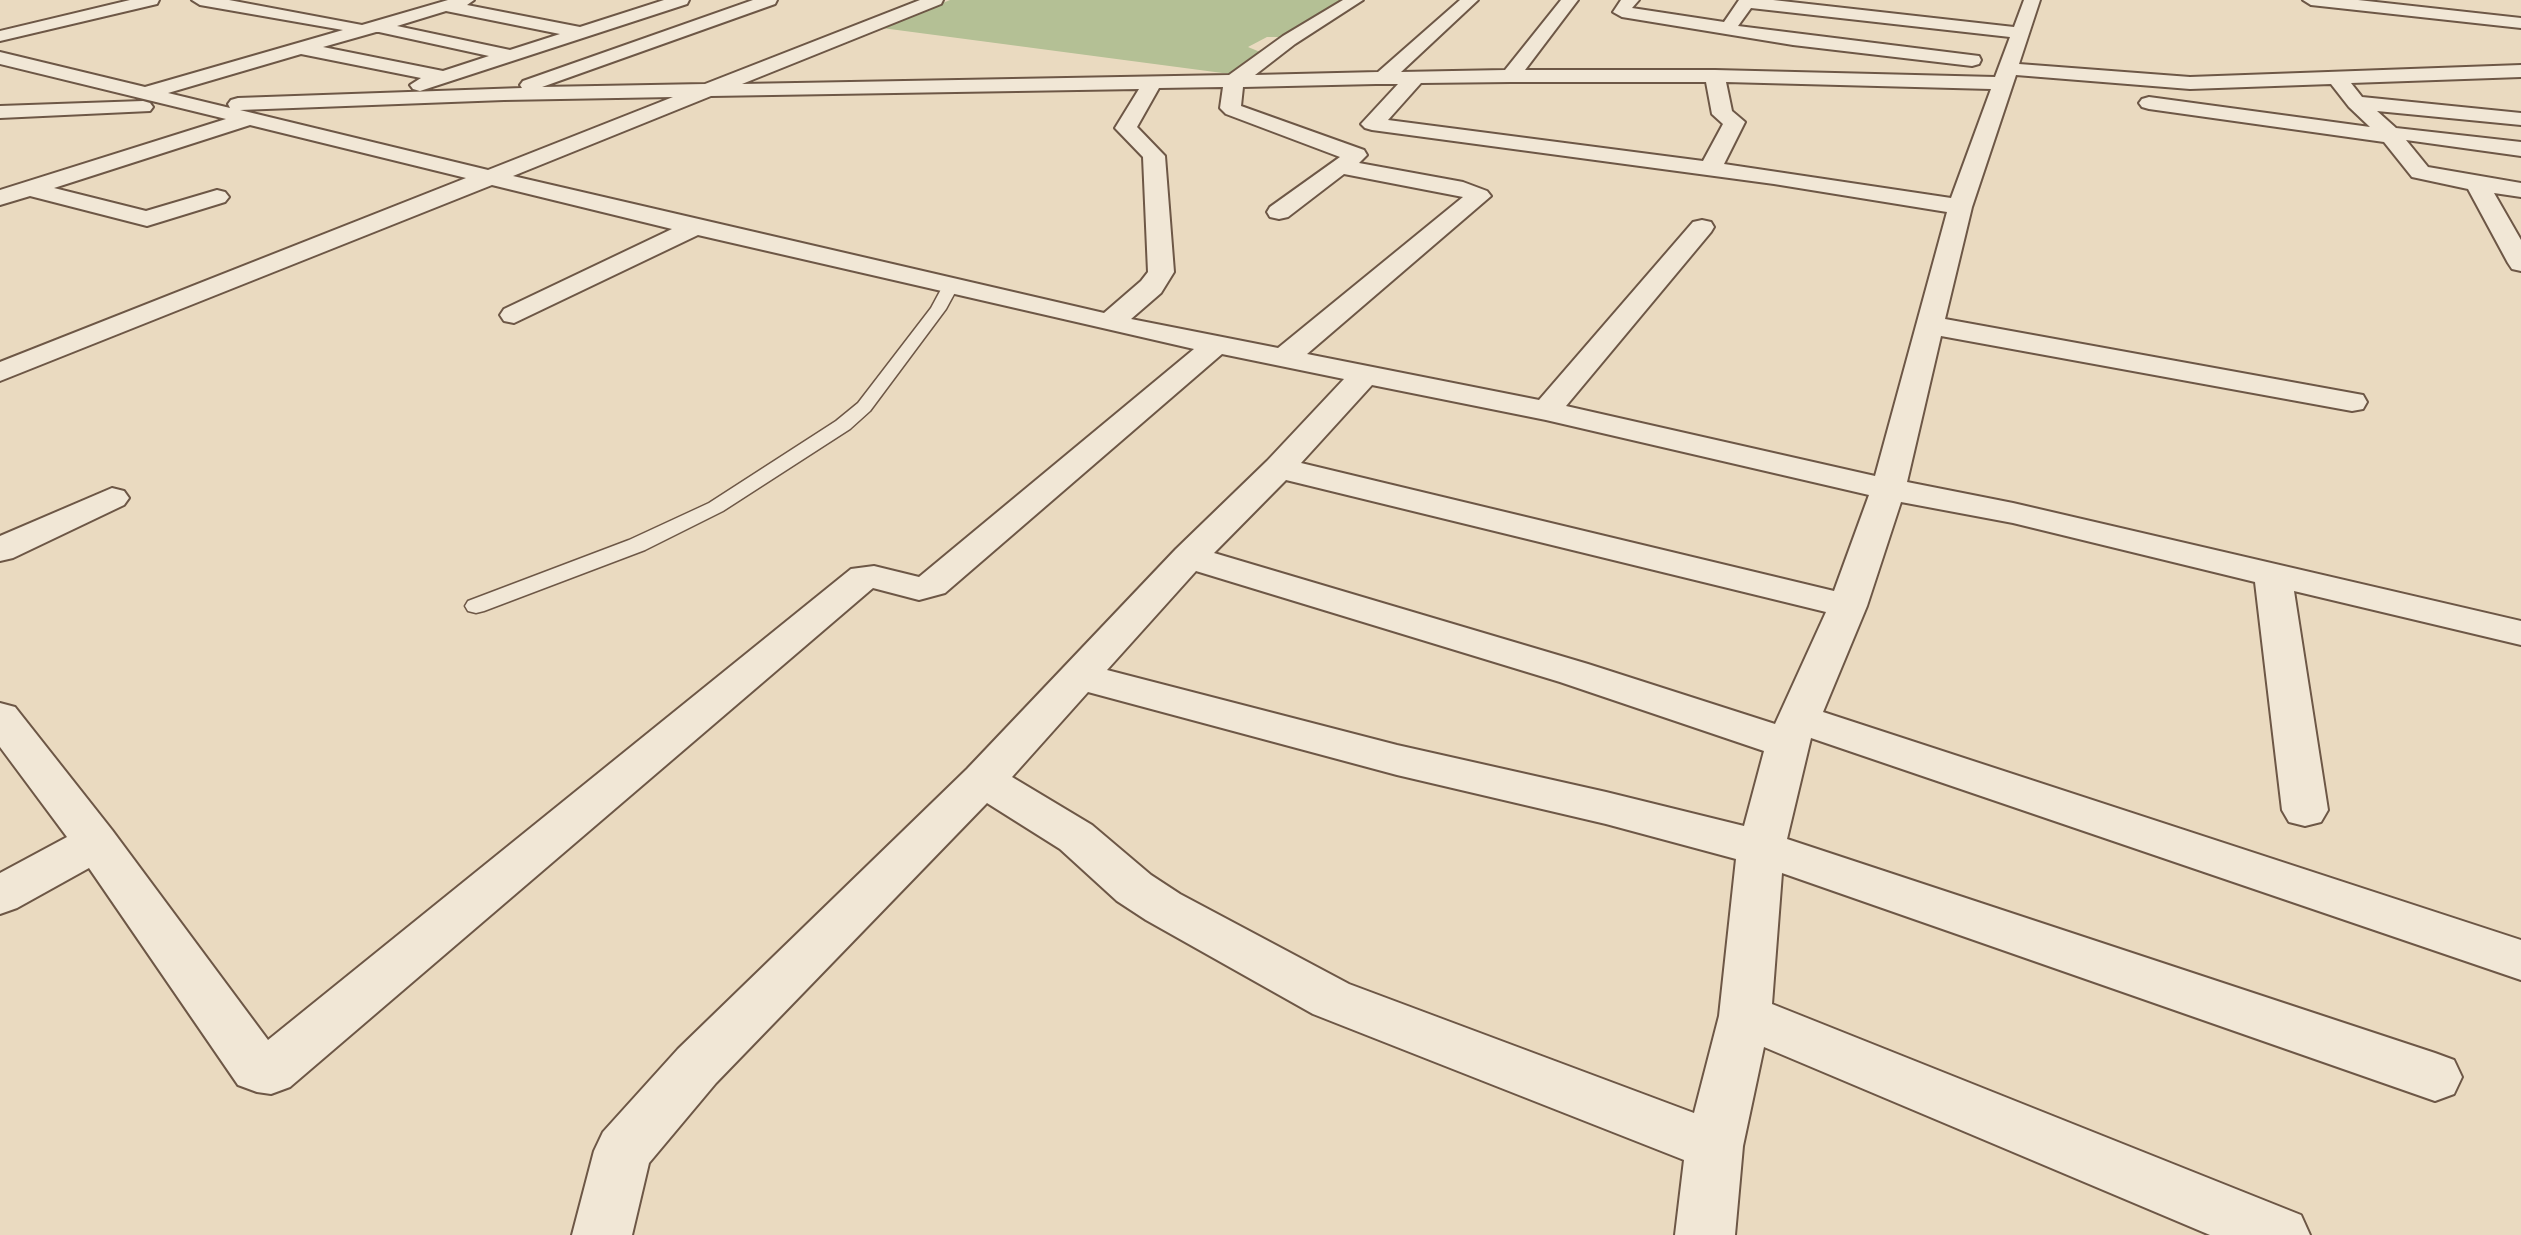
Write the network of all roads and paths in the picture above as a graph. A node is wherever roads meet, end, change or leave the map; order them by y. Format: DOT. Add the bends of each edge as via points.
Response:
graph roads {
  1 [pos="151,0"];
  2 [pos="200,0"];
  3 [pos="466,0"];
  4 [pos="681,0"];
  5 [pos="769,0"];
  6 [pos="1355,0"];
  7 [pos="1470,0"];
  8 [pos="1570,0"];
  9 [pos="1631,0"];
  10 [pos="2032,0"];
  11 [pos="2311,0"];
  12 [pos="923,1"];
  13 [pos="1747,1"];
  14 [pos="2339,1"];
  15 [pos="399,2"];
  16 [pos="439,7"];
  17 [pos="2437,7"];
  18 [pos="598,9"];
  19 [pos="635,15"];
  20 [pos="2521,23"];
  21 [pos="368,27"];
  22 [pos="1726,28"];
  23 [pos="581,33"];
  24 [pos="2019,33"];
  25 [pos="0,37"];
  26 [pos="298,48"];
  27 [pos="511,55"];
  28 [pos="0,58"];
  29 [pos="2521,71"];
  30 [pos="2008,72"];
  31 [pos="1511,76"];
  32 [pos="1714,76"];
  33 [pos="2335,76"];
  34 [pos="444,77"];
  35 [pos="1414,79"];
  36 [pos="1382,80"];
  37 [pos="2134,80"];
  38 [pos="1234,82"];
  39 [pos="1152,83"];
  40 [pos="700,92"];
  41 [pos="143,94"];
  42 [pos="504,94"];
  43 [pos="382,99"];
  44 [pos="2356,103"];
  45 [pos="188,106"];
  46 [pos="0,112"];
  47 [pos="247,119"];
  48 [pos="2521,119"];
  49 [pos="2389,133"];
  50 [pos="2521,149"];
  51 [pos="1340,167"];
  52 [pos="1710,168"];
  53 [pos="491,176"];
  54 [pos="2477,184"];
  55 [pos="29,188"];
  56 [pos="2521,190"];
  57 [pos="218,197"];
  58 [pos="0,198"];
  59 [pos="1960,207"];
  60 [pos="1279,212"];
  61 [pos="695,227"];
  62 [pos="1702,227"];
  63 [pos="2519,255"];
  64 [pos="951,285"];
  65 [pos="514,315"];
  66 [pos="1110,323"];
  67 [pos="1930,325"];
  68 [pos="1218,344"];
  69 [pos="1285,357"];
  70 [pos="0,372"];
  71 [pos="1366,374"];
  72 [pos="2352,402"];
  73 [pos="1546,411"];
  74 [pos="1279,468"];
  75 [pos="1888,489"];
  76 [pos="113,498"];
  77 [pos="0,550"];
  78 [pos="1189,557"];
  79 [pos="2273,574"];
  80 [pos="1847,606"];
  81 [pos="476,607"];
  82 [pos="2521,633"];
  83 [pos="1081,677"];
  84 [pos="0,717"];
  85 [pos="1793,731"];
  86 [pos="983,780"];
  87 [pos="2305,810"];
  88 [pos="96,842"];
  89 [pos="1761,848"];
  90 [pos="0,895"];
  91 [pos="2521,960"];
  92 [pos="1745,1016"];
  93 [pos="2435,1077"];
  94 [pos="1714,1146"];
  95 [pos="602,1235"];
  96 [pos="1705,1235"];
  97 [pos="2280,1235"];
  1 -- 25 [label="street"];
  2 -- 21 [label="street"];
  3 -- 16 [label="street"];
  4 -- 19 [label="street"];
  5 -- 42 [label="street"];
  6 -- 38 [label="street" via="1289,40"];
  7 -- 36 [label="street"];
  8 -- 31 [label="street"];
  9 -- 22 [label="street" via="1622,12"];
  10 -- 24 [label="street"];
  11 -- 14 [label="street"];
  12 -- 40 [label="street"];
  13 -- 22 [label="street"];
  13 -- 24 [label="street"];
  14 -- 17 [label="street"];
  15 -- 16 [label="street"];
  16 -- 21 [label="street"];
  16 -- 23 [label="street"];
  17 -- 20 [label="street"];
  18 -- 19 [label="street"];
  19 -- 23 [label="street"];
  21 -- 26 [label="street"];
  21 -- 27 [label="street"];
  22 -- 30 [label="street"];
  23 -- 27 [label="street"];
  24 -- 30 [label="street"];
  26 -- 34 [label="street"];
  26 -- 41 [label="street"];
  27 -- 34 [label="street"];
  28 -- 41 [label="street"];
  29 -- 33 [label="street"];
  30 -- 32 [label="street"];
  30 -- 37 [label="street"];
  30 -- 59 [label="street"];
  31 -- 32 [label="street"];
  31 -- 35 [label="street"];
  32 -- 52 [label="street" via="1722,114 1734,122"];
  33 -- 37 [label="street" via="2190,83"];
  33 -- 44 [label="street"];
  34 -- 43 [label="street"];
  35 -- 36 [label="street"];
  35 -- 52 [label="street" via="1372,124"];
  36 -- 38 [label="street"];
  37 -- 49 [label="street" via="2131,101"];
  38 -- 39 [label="street"];
  38 -- 51 [label="street" via="1230,108 1356,155"];
  39 -- 40 [label="street"];
  39 -- 66 [label="street" via="1126,128 1154,156 1161,272 1151,287"];
  40 -- 42 [label="street"];
  40 -- 53 [label="street"];
  41 -- 45 [label="street"];
  42 -- 43 [label="street"];
  43 -- 45 [label="street"];
  44 -- 48 [label="street"];
  44 -- 49 [label="street"];
  45 -- 46 [label="street"];
  45 -- 47 [label="street"];
  47 -- 53 [label="street"];
  47 -- 55 [label="street"];
  49 -- 50 [label="street"];
  49 -- 54 [label="street" via="2420,172"];
  51 -- 60 [label="street"];
  51 -- 69 [label="street" via="1464,189 1479,196"];
  52 -- 59 [label="street"];
  53 -- 61 [label="street"];
  53 -- 70 [label="street"];
  54 -- 56 [label="street"];
  54 -- 63 [label="street"];
  55 -- 57 [label="street" via="147,219"];
  55 -- 58 [label="street"];
  59 -- 67 [label="street"];
  61 -- 64 [label="street"];
  61 -- 65 [label="street"];
  62 -- 73 [label="street"];
  64 -- 66 [label="street"];
  64 -- 81 [label="lane" via="864,407 843,425 716,507 637,545"];
  66 -- 68 [label="street"];
  67 -- 72 [label="street"];
  67 -- 75 [label="street"];
  68 -- 69 [label="street"];
  68 -- 88 [label="street" via="932,585 919,589 864,577 271,1070 257,1068"];
  69 -- 71 [label="street"];
  71 -- 73 [label="street"];
  71 -- 74 [label="street"];
  73 -- 75 [label="street"];
  74 -- 78 [label="street"];
  74 -- 80 [label="street"];
  75 -- 79 [label="street" via="2013,513"];
  75 -- 80 [label="street"];
  76 -- 77 [label="street"];
  78 -- 83 [label="street"];
  78 -- 85 [label="street" via="1574,673"];
  79 -- 82 [label="street"];
  79 -- 87 [label="street"];
  80 -- 85 [label="street"];
  83 -- 86 [label="street"];
  83 -- 89 [label="street"];
  84 -- 88 [label="street"];
  85 -- 89 [label="street"];
  85 -- 91 [label="street"];
  86 -- 94 [label="street" via="1076,837 1163,907 1331,999"];
  86 -- 95 [label="street" via="697,1066 623,1151"];
  88 -- 90 [label="street"];
  89 -- 92 [label="street"];
  89 -- 93 [label="street"];
  92 -- 94 [label="street"];
  92 -- 97 [label="street"];
  94 -- 96 [label="street"];
}
